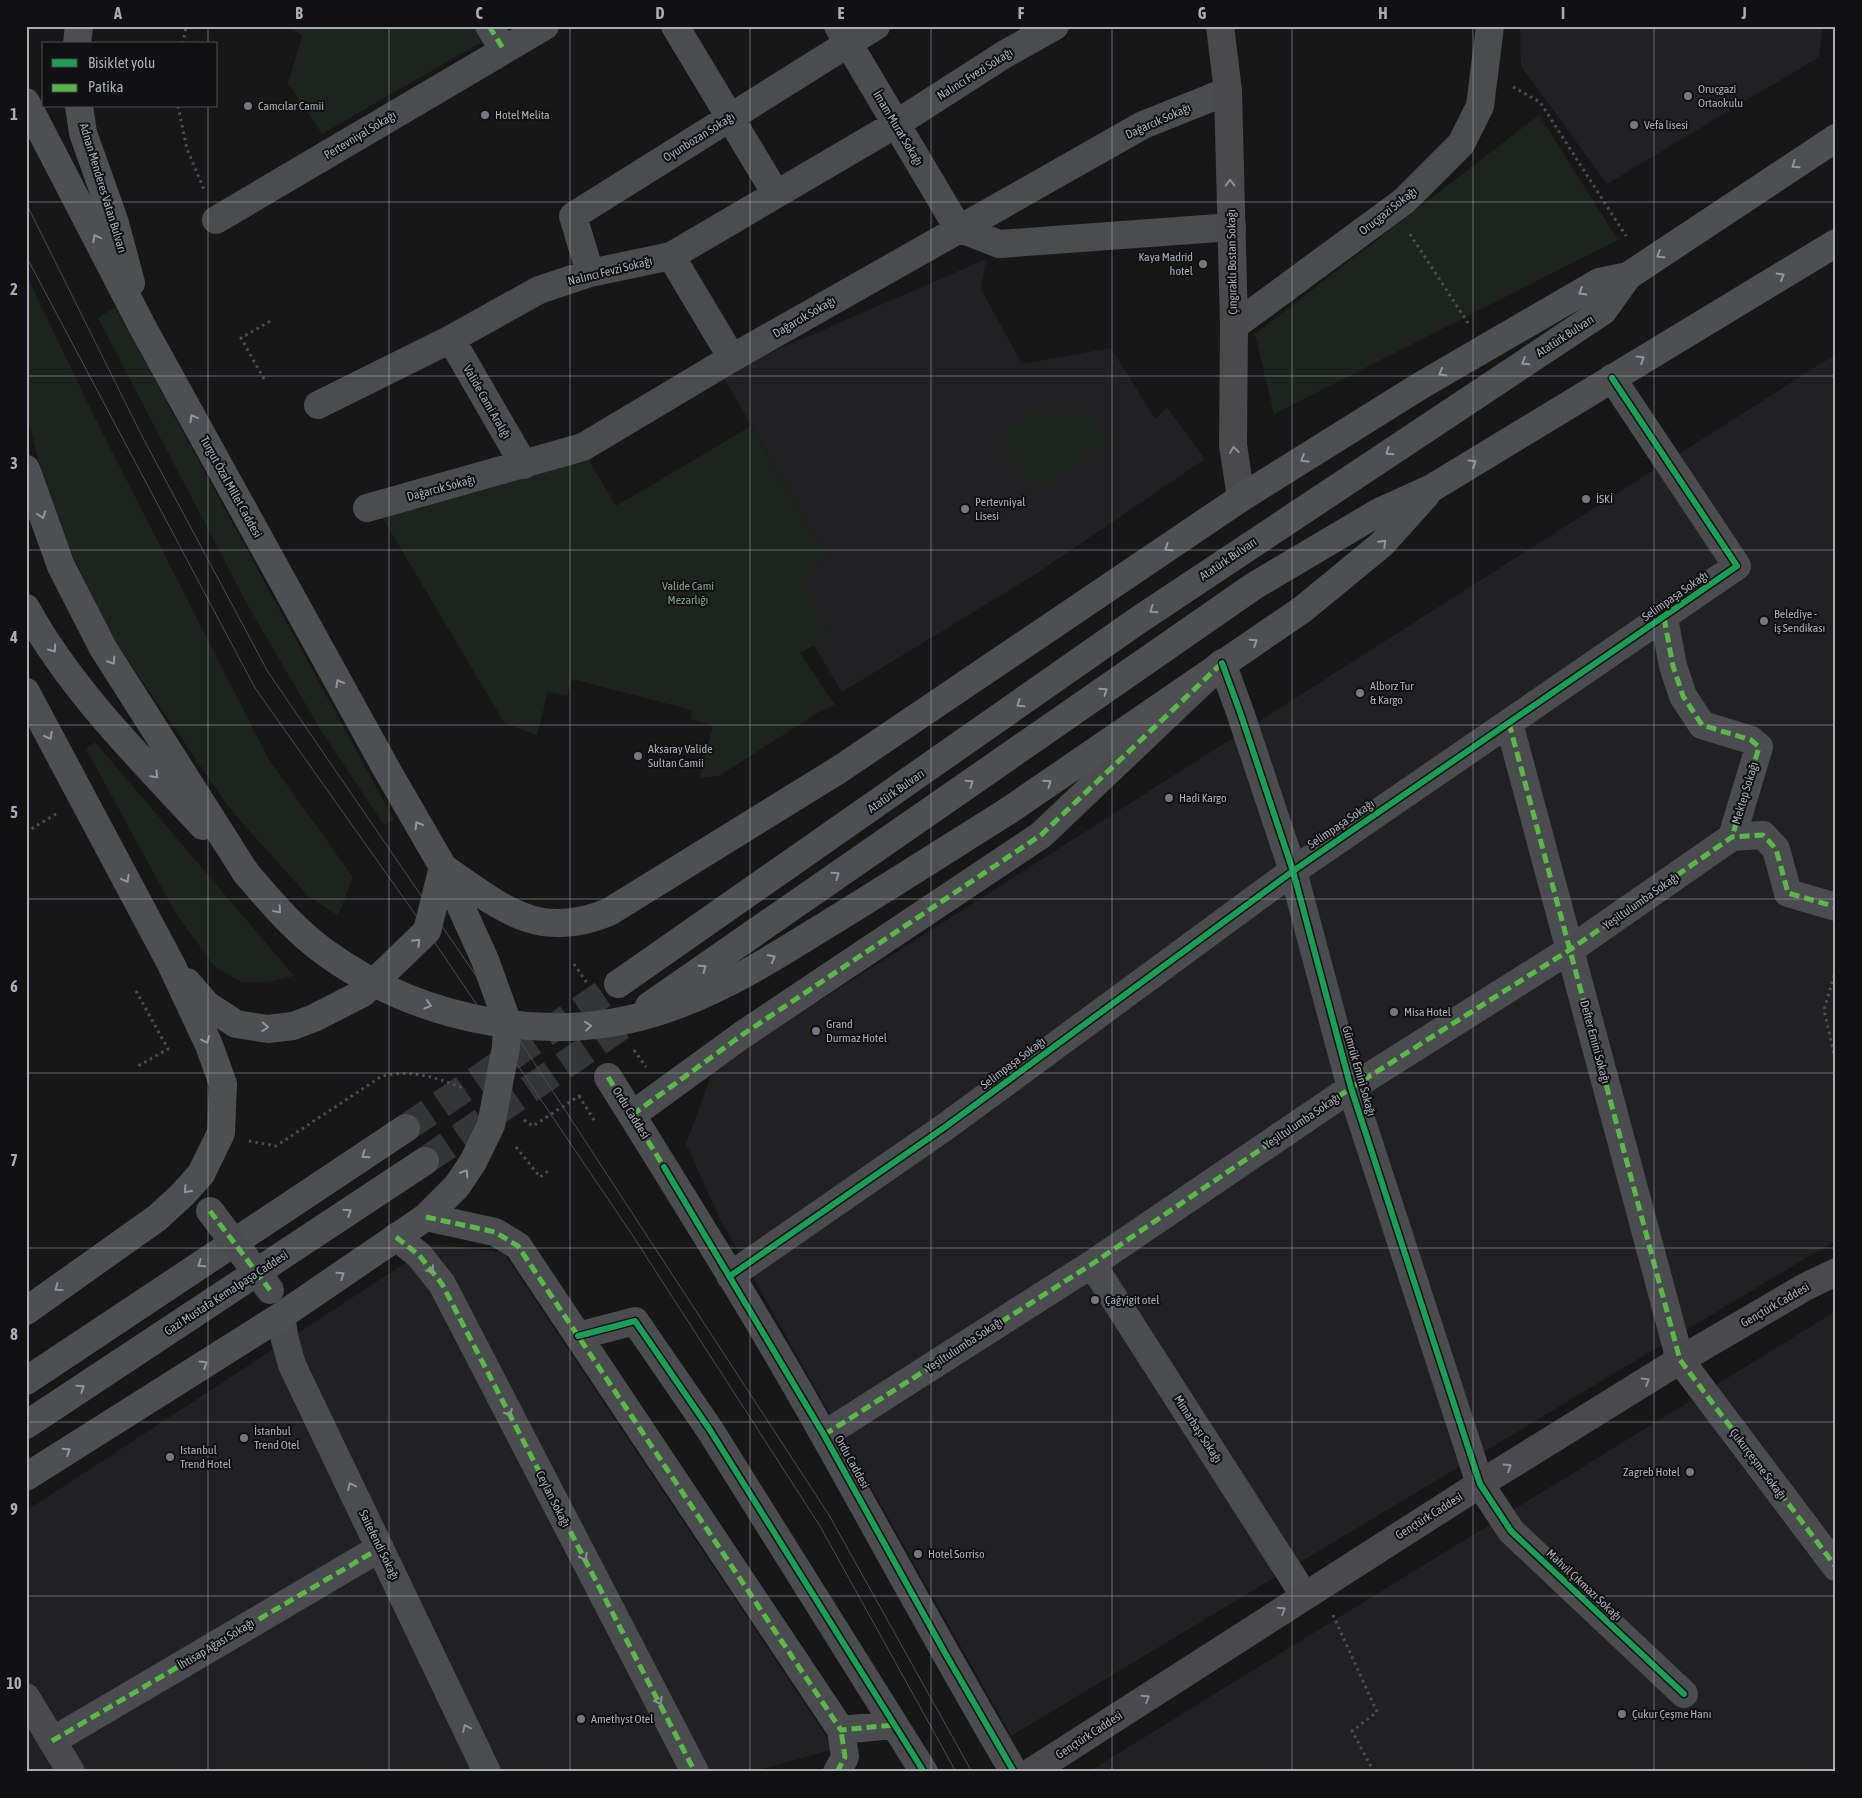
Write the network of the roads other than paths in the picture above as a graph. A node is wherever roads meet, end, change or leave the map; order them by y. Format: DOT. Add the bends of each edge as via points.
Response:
graph roads {
  1 [pos="79,26"];
  2 [pos="489,26"];
  3 [pos="545,26"];
  4 [pos="675,26"];
  5 [pos="876,26"];
  6 [pos="1055,26"];
  7 [pos="1220,26"];
  8 [pos="1490,26"];
  9 [pos="843,35"];
  10 [pos="77,42"];
  11 [pos="504,50"];
  12 [pos="1228,91"];
  13 [pos="26,102"];
  14 [pos="79,108"];
  15 [pos="729,119"];
  16 [pos="896,124"];
  17 [pos="1836,138"];
  18 [pos="776,194"];
  19 [pos="216,220"];
  20 [pos="1232,227"];
  21 [pos="958,228"];
  22 [pos="1836,243"];
  23 [pos="671,256"];
  24 [pos="590,273"];
  25 [pos="1628,276"];
  26 [pos="1234,326"];
  27 [pos="143,328"];
  28 [pos="451,339"];
  29 [pos="732,358"];
  30 [pos="1612,378"];
  31 [pos="318,405"];
  32 [pos="524,465"];
  33 [pos="26,468"];
  34 [pos="1432,488"];
  35 [pos="1241,498"];
  36 [pos="367,508"];
  37 [pos="26,608"];
  38 [pos="1664,618"];
  39 [pos="1222,663"];
  40 [pos="26,692"];
  41 [pos="1510,723"];
  42 [pos="1732,838"];
  43 [pos="443,867"];
  44 [pos="1292,871"];
  45 [pos="246,873"];
  46 [pos="1836,907"];
  47 [pos="1571,949"];
  48 [pos="171,964"];
  49 [pos="618,984"];
  50 [pos="649,1006"];
  51 [pos="608,1077"];
  52 [pos="1351,1088"];
  53 [pos="632,1115"];
  54 [pos="406,1128"];
  55 [pos="425,1161"];
  56 [pos="210,1211"];
  57 [pos="426,1217"];
  58 [pos="396,1237"];
  59 [pos="1092,1264"];
  60 [pos="1836,1272"];
  61 [pos="730,1276"];
  62 [pos="270,1290"];
  63 [pos="26,1311"];
  64 [pos="281,1316"];
  65 [pos="578,1336"];
  66 [pos="1680,1360"];
  67 [pos="26,1381"];
  68 [pos="26,1425"];
  69 [pos="824,1436"];
  70 [pos="26,1477"];
  71 [pos="1480,1484"];
  72 [pos="380,1548"];
  73 [pos="1836,1567"];
  74 [pos="1312,1590"];
  75 [pos="1684,1694"];
  76 [pos="26,1697"];
  77 [pos="893,1725"];
  78 [pos="841,1730"];
  79 [pos="52,1741"];
  80 [pos="71,1772"];
  81 [pos="487,1772"];
  82 [pos="695,1772"];
  83 [pos="837,1772"];
  84 [pos="924,1772"];
  85 [pos="1014,1772"];
  86 [pos="1031,1772"];
  1 -- 10 [label="main road"];
  2 -- 11 [label="street"];
  3 -- 11 [label="street, Pertevniyal Sokağı"];
  4 -- 15 [label="street"];
  5 -- 9 [label="street, Oyunbozan Sokağı"];
  6 -- 16 [label="street, Nalıncı Fvezi Sokağı"];
  7 -- 12 [label="street, Çıngıraklı Bostan Sokağı"];
  8 -- 26 [label="street, Oruçgazi Sokağı" via="1480,106 1461,144 1404,201"];
  9 -- 15 [label="street, Oyunbozan Sokağı"];
  9 -- 16 [label="street, İmam Murat Sokağı"];
  11 -- 19 [label="street, Pertevniyal Sokağı"];
  20 -- 12 [label="street, Çıngıraklı Bostan Sokağı, one-way"];
  12 -- 21 [label="street, Dağarcık Sokağı" via="1143,125"];
  27 -- 13 [label="main road, Turgut Özal Millet Caddesi, one-way"];
  14 -- 27 [label="main road, Adnan Menderes Vatan Bulvarı" via="83,133 115,223"];
  15 -- 18 [label="street"];
  15 -- 24 [label="street, Oyunbozan Sokağı" via="573,216"];
  16 -- 18 [label="street, Nalıncı Fevzi Sokağı"];
  16 -- 21 [label="street, İmam Murat Sokağı"];
  17 -- 25 [label="main road, Atatürk Bulvarı, one-way"];
  18 -- 23 [label="street, Nalıncı Fevzi Sokağı"];
  20 -- 21 [label="street" via="999,244"];
  20 -- 26 [label="street, Çıngıraklı Bostan Sokağı"];
  21 -- 29 [label="street, Dağarcık Sokağı"];
  30 -- 22 [label="main road, one-way"];
  23 -- 24 [label="street, Nalıncı Fevzi Sokağı"];
  23 -- 29 [label="street"];
  24 -- 28 [label="street, Nalıncı Fevzi Sokağı" via="539,290"];
  25 -- 35 [label="main road, one-way" via="1599,282 1420,386"];
  25 -- 49 [label="main road, Atatürk Bulvarı, one-way" via="1603,312 1140,619"];
  35 -- 26 [label="street, Çıngıraklı Bostan Sokağı, one-way" via="1233,444"];
  43 -- 27 [label="main road, Turgut Özal Millet Caddesi, one-way"];
  28 -- 31 [label="street, Nalıncı Fevzi Sokağı"];
  28 -- 32 [label="street, Valide Cami Aralığı"];
  29 -- 32 [label="street, Dağarcık Sokağı" via="583,447"];
  34 -- 30 [label="main road, one-way"];
  30 -- 38 [label="street, Selimpaşa Sokağı" via="1737,566"];
  32 -- 36 [label="street, Dağarcık Sokağı"];
  33 -- 45 [label="main road, one-way" via="61,566 103,648"];
  39 -- 34 [label="main road, one-way" via="1303,609 1359,564 1382,544"];
  50 -- 34 [label="main road, one-way" via="1254,586 1379,512"];
  35 -- 43 [label="main road, one-way" via="840,769 590,921 570,925 542,924 524,918"];
  37 -- 45 [label="main road, one-way" via="68,672 112,728"];
  38 -- 41 [label="street, Selimpaşa Sokağı"];
  38 -- 42 [label="street, Mektep Sokağı" via="1683,696 1702,726 1751,740 1760,747"];
  39 -- 44 [label="street, Gümrük Emini Sokağı"];
  45 -- 39 [label="main road, one-way, bridge" via="291,924 326,953 380,986 421,1002 485,1020 545,1028 586,1027 626,1020 670,1008 744,973 804,939 1008,811"];
  39 -- 53 [label="street" via="1041,835 742,1035"];
  40 -- 48 [label="main road, one-way"];
  41 -- 44 [label="street, Selimpaşa Sokağı"];
  41 -- 47 [label="street, Defter Emini Sokağı"];
  42 -- 46 [label="street, Yeşiltulumba Sokağı" via="1763,835 1776,849 1788,893"];
  42 -- 47 [label="street, Yeşiltulumba Sokağı"];
  48 -- 43 [label="main road, one-way" via="207,1005 236,1024 268,1029 293,1026 363,992 428,931"];
  57 -- 43 [label="main road, Turgut Özal Millet Caddesi, one-way" via="457,1186 491,1125 506,1047 507,1021 503,1007"];
  44 -- 52 [label="street, Gümrük Emini Sokağı"];
  44 -- 61 [label="street, Selimpaşa Sokağı" via="945,1127"];
  47 -- 52 [label="street, Yeşiltulumba Sokağı"];
  47 -- 66 [label="street, Defter Emini Sokağı"];
  48 -- 63 [label="main road, one-way" via="209,1045 223,1084 221,1133 201,1174 157,1218"];
  51 -- 53 [label="street, Ordu Caddesi"];
  52 -- 59 [label="street, Yeşiltulumba Sokağı"];
  52 -- 71 [label="street, Gümrük Emini Sokağı"];
  53 -- 61 [label="street, Ordu Caddesi"];
  54 -- 67 [label="main road, one-way"];
  68 -- 55 [label="main road, Gazi Mustafa Kemalpaşa Caddesi, one-way"];
  56 -- 62 [label="street, bridge"];
  57 -- 58 [label="main road, Turgut Özal Millet Caddesi"];
  57 -- 65 [label="street" via="495,1232 518,1246"];
  64 -- 58 [label="main road, Turgut Özal Millet Caddesi, one-way"];
  58 -- 82 [label="street, Ceylan Sokağı, one-way" via="419,1255 442,1284"];
  59 -- 69 [label="street, Yeşiltulumba Sokağı"];
  59 -- 74 [label="street, Mimarbaşı Sokağı"];
  60 -- 66 [label="street, Gençtürk Caddesi"];
  61 -- 69 [label="street, Ordu Caddesi"];
  70 -- 64 [label="main road, Turgut Özal Millet Caddesi, one-way"];
  72 -- 64 [label="street, Saitefendi Sokağı, one-way" via="292,1365"];
  65 -- 77 [label="street" via="635,1321 716,1438"];
  65 -- 78 [label="street"];
  71 -- 66 [label="street, Gençtürk Caddesi, one-way"];
  66 -- 73 [label="street, Çukurçeşme Sokağı"];
  69 -- 85 [label="street, Ordu Caddesi"];
  71 -- 74 [label="street, Gençtürk Caddesi"];
  71 -- 75 [label="street, Mahvil Çıkmazı Sokağı" via="1511,1532"];
  72 -- 79 [label="street, İhtisap Ağası Sokağı"];
  81 -- 72 [label="street, Saitefendi Sokağı, one-way"];
  86 -- 74 [label="street, Gençtürk Caddesi, one-way"];
  76 -- 79 [label="street"];
  77 -- 78 [label="street"];
  77 -- 84 [label="street"];
  78 -- 83 [label="street" via="845,1757"];
  79 -- 80 [label="street"];
}
